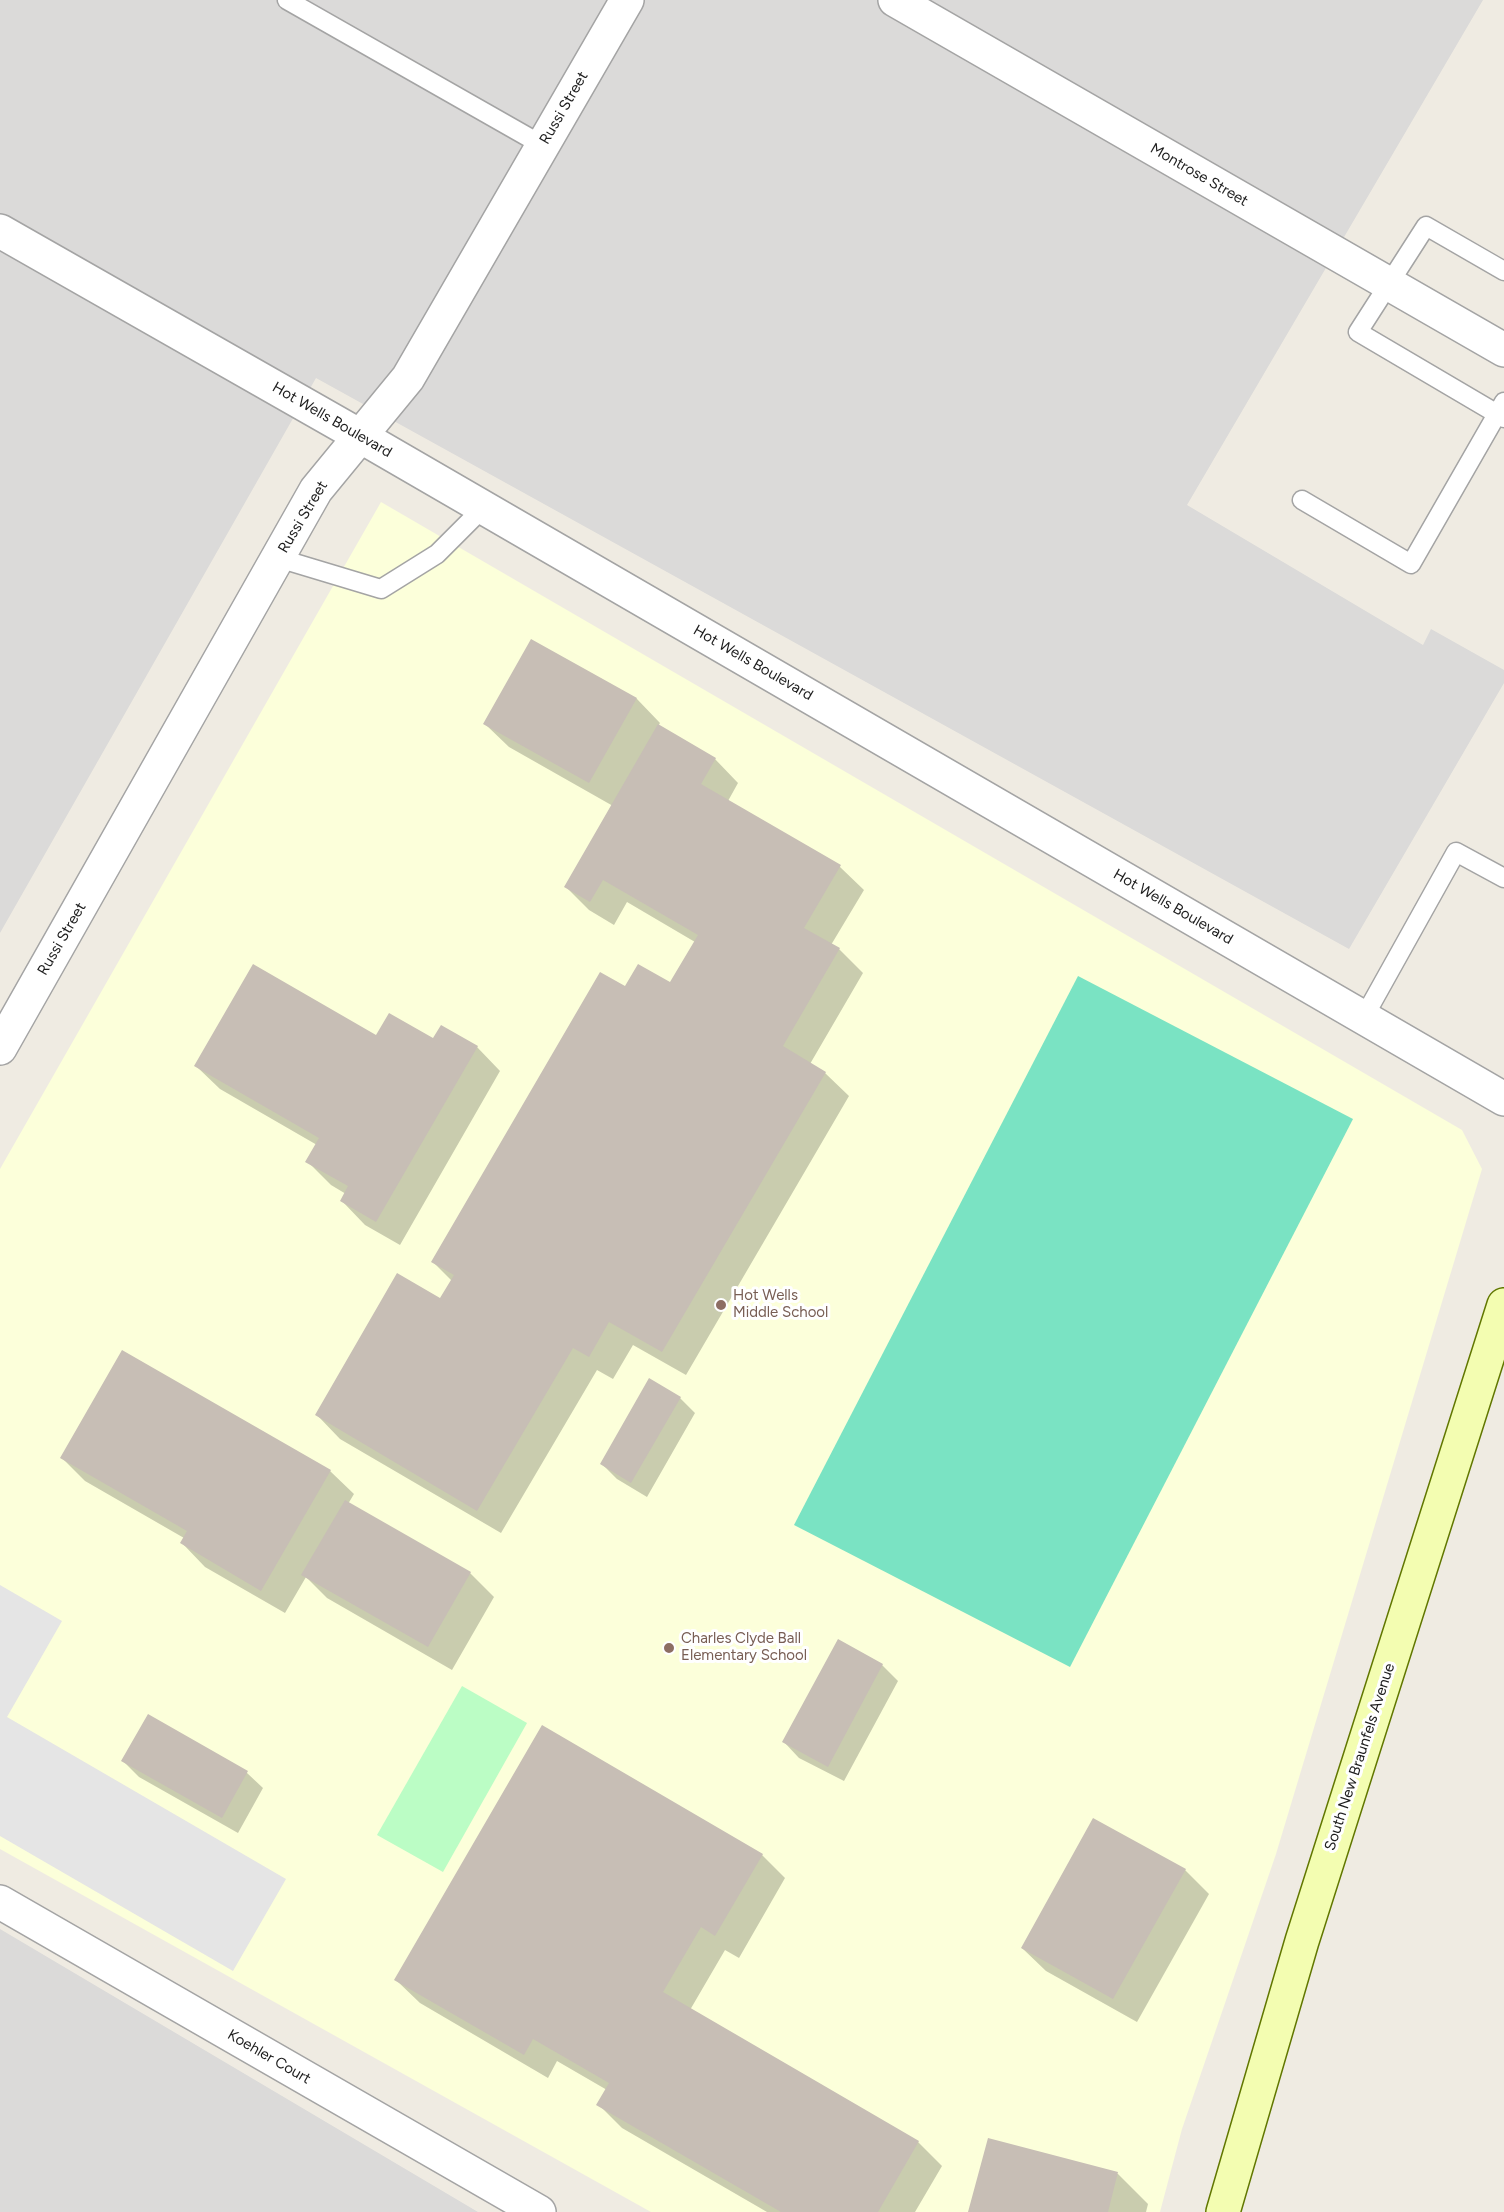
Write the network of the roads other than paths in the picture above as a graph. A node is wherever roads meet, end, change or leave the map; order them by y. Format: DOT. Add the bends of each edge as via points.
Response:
graph roads {
  1 [pos="287,0"];
  2 [pos="627,0"];
  3 [pos="894,0"];
  4 [pos="542,145"];
  5 [pos="0,231"];
  6 [pos="1504,270"];
  7 [pos="1389,284"];
  8 [pos="1504,350"];
  9 [pos="1502,411"];
  10 [pos="360,436"];
  11 [pos="1302,500"];
  12 [pos="484,507"];
  13 [pos="278,558"];
  14 [pos="1504,878"];
  15 [pos="1364,1017"];
  16 [pos="0,1048"];
  17 [pos="1504,1099"];
  18 [pos="1504,1305"];
  19 [pos="0,1902"];
  20 [pos="539,2212"];
  21 [pos="1223,2212"];
  1 -- 4 [label="lane"];
  2 -- 4 [label="street, Russi Street"];
  3 -- 7 [label="street, Montrose Street"];
  4 -- 10 [label="street, Russi Street" via="408,378"];
  5 -- 10 [label="street, Hot Wells Boulevard"];
  6 -- 7 [label="lane" via="1426,226"];
  7 -- 8 [label="street, Montrose Street"];
  7 -- 9 [label="lane" via="1358,332"];
  9 -- 11 [label="lane" via="1410,564"];
  10 -- 12 [label="street, Hot Wells Boulevard"];
  10 -- 13 [label="street, Russi Street" via="316,489"];
  12 -- 13 [label="lane" via="437,554 381,589"];
  12 -- 15 [label="street, Hot Wells Boulevard"];
  13 -- 16 [label="street, Russi Street"];
  14 -- 15 [label="lane" via="1456,852"];
  15 -- 17 [label="street, Hot Wells Boulevard"];
  18 -- 21 [label="main road, South New Braunfels Avenue" via="1302,1941"];
  19 -- 20 [label="street, Koehler Court"];
}
